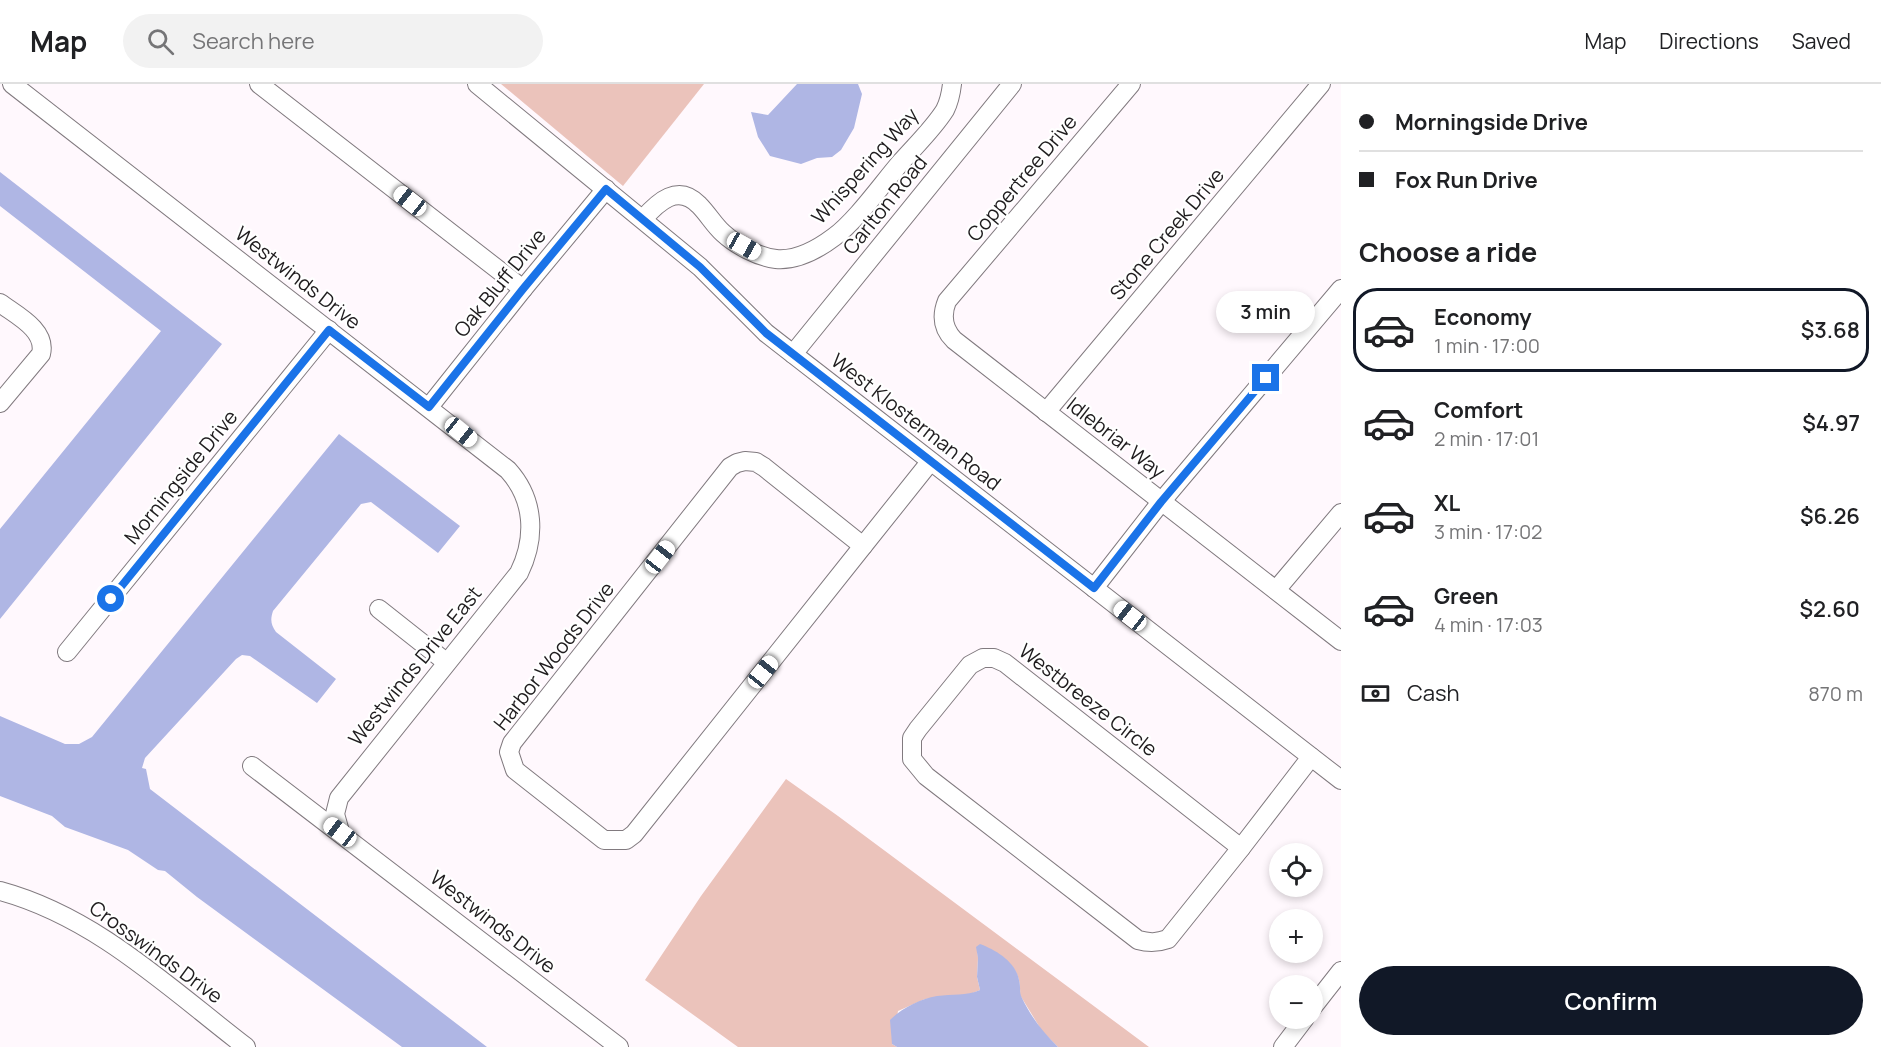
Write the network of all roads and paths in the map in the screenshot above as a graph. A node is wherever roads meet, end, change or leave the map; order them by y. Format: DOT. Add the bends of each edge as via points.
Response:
graph roads {
  1 [pos="12,84"];
  2 [pos="259,84"];
  3 [pos="477,84"];
  4 [pos="952,84"];
  5 [pos="1012,84"];
  6 [pos="1131,84"];
  7 [pos="1322,84"];
  8 [pos="606,189"];
  9 [pos="643,219"];
  10 [pos="523,289"];
  11 [pos="1341,289"];
  12 [pos="947,302"];
  13 [pos="0,303"];
  14 [pos="329,330"];
  15 [pos="793,354"];
  16 [pos="0,404"];
  17 [pos="429,407"];
  18 [pos="1046,412"];
  19 [pos="930,462"];
  20 [pos="1161,502"];
  21 [pos="1341,513"];
  22 [pos="531,525"];
  23 [pos="863,546"];
  24 [pos="1094,588"];
  25 [pos="1276,590"];
  26 [pos="379,609"];
  27 [pos="1341,641"];
  28 [pos="67,652"];
  29 [pos="446,662"];
  30 [pos="1311,757"];
  31 [pos="252,766"];
  32 [pos="1341,780"];
  33 [pos="340,832"];
  34 [pos="1241,848"];
  35 [pos="0,891"];
  36 [pos="1337,983"];
  37 [pos="1323,997"];
  38 [pos="1297,1029"];
  39 [pos="246,1047"];
  40 [pos="619,1047"];
  41 [pos="1283,1047"];
  1 -- 14 [label="street, Westwinds Drive"];
  2 -- 10 [label="street"];
  3 -- 8 [label="street, West Klosterman Road"];
  4 -- 9 [label="street, Whispering Way" via="948,103 934,123 842,230 810,252 780,259 755,253 723,233 694,200 685,197 666,198"];
  5 -- 15 [label="street, Carlton Road"];
  6 -- 12 [label="street, Coppertree Drive"];
  7 -- 18 [label="street, Stone Creek Drive"];
  8 -- 9 [label="street, West Klosterman Road"];
  8 -- 10 [label="street, Oak Bluff Drive"];
  9 -- 15 [label="street, West Klosterman Road"];
  10 -- 17 [label="street, Oak Bluff Drive"];
  11 -- 20 [label="street"];
  12 -- 18 [label="street, Idlebriar Way" via="944,321 948,335"];
  13 -- 16 [label="street" via="37,332 42,342 40,354"];
  14 -- 17 [label="street, Westwinds Drive"];
  14 -- 28 [label="street, Morningside Drive"];
  15 -- 19 [label="street, West Klosterman Road"];
  17 -- 22 [label="street, Westwinds Drive" via="516,478 528,503"];
  18 -- 20 [label="street, Idlebriar Way"];
  19 -- 23 [label="street, Harbor Woods Drive"];
  19 -- 24 [label="street, West Klosterman Road"];
  20 -- 24 [label="street"];
  20 -- 25 [label="street, Idlebriar Way"];
  21 -- 25 [label="street"];
  22 -- 29 [label="street, Westwinds Drive East" via="519,573"];
  23 -- 23 [label="street, Harbor Woods Drive" via="626,840 604,840 515,770 509,752 512,743 730,467 756,462"];
  24 -- 30 [label="street, West Klosterman Road"];
  25 -- 27 [label="street, Idlebriar Way"];
  26 -- 29 [label="street"];
  29 -- 33 [label="street, Westwinds Drive East" via="339,798 335,814"];
  30 -- 32 [label="street, West Klosterman Road"];
  30 -- 34 [label="street"];
  31 -- 33 [label="street, Westwinds Drive"];
  33 -- 40 [label="street, Westwinds Drive"];
  34 -- 34 [label="street, Westbreeze Circle" via="994,658 983,658 970,665 912,738 912,759 926,776 1138,940 1148,943 1168,939"];
  35 -- 39 [label="street, Crosswinds Drive" via="55,911 102,936"];
  36 -- 37 [label="street"];
  38 -- 41 [label="street"];
}
